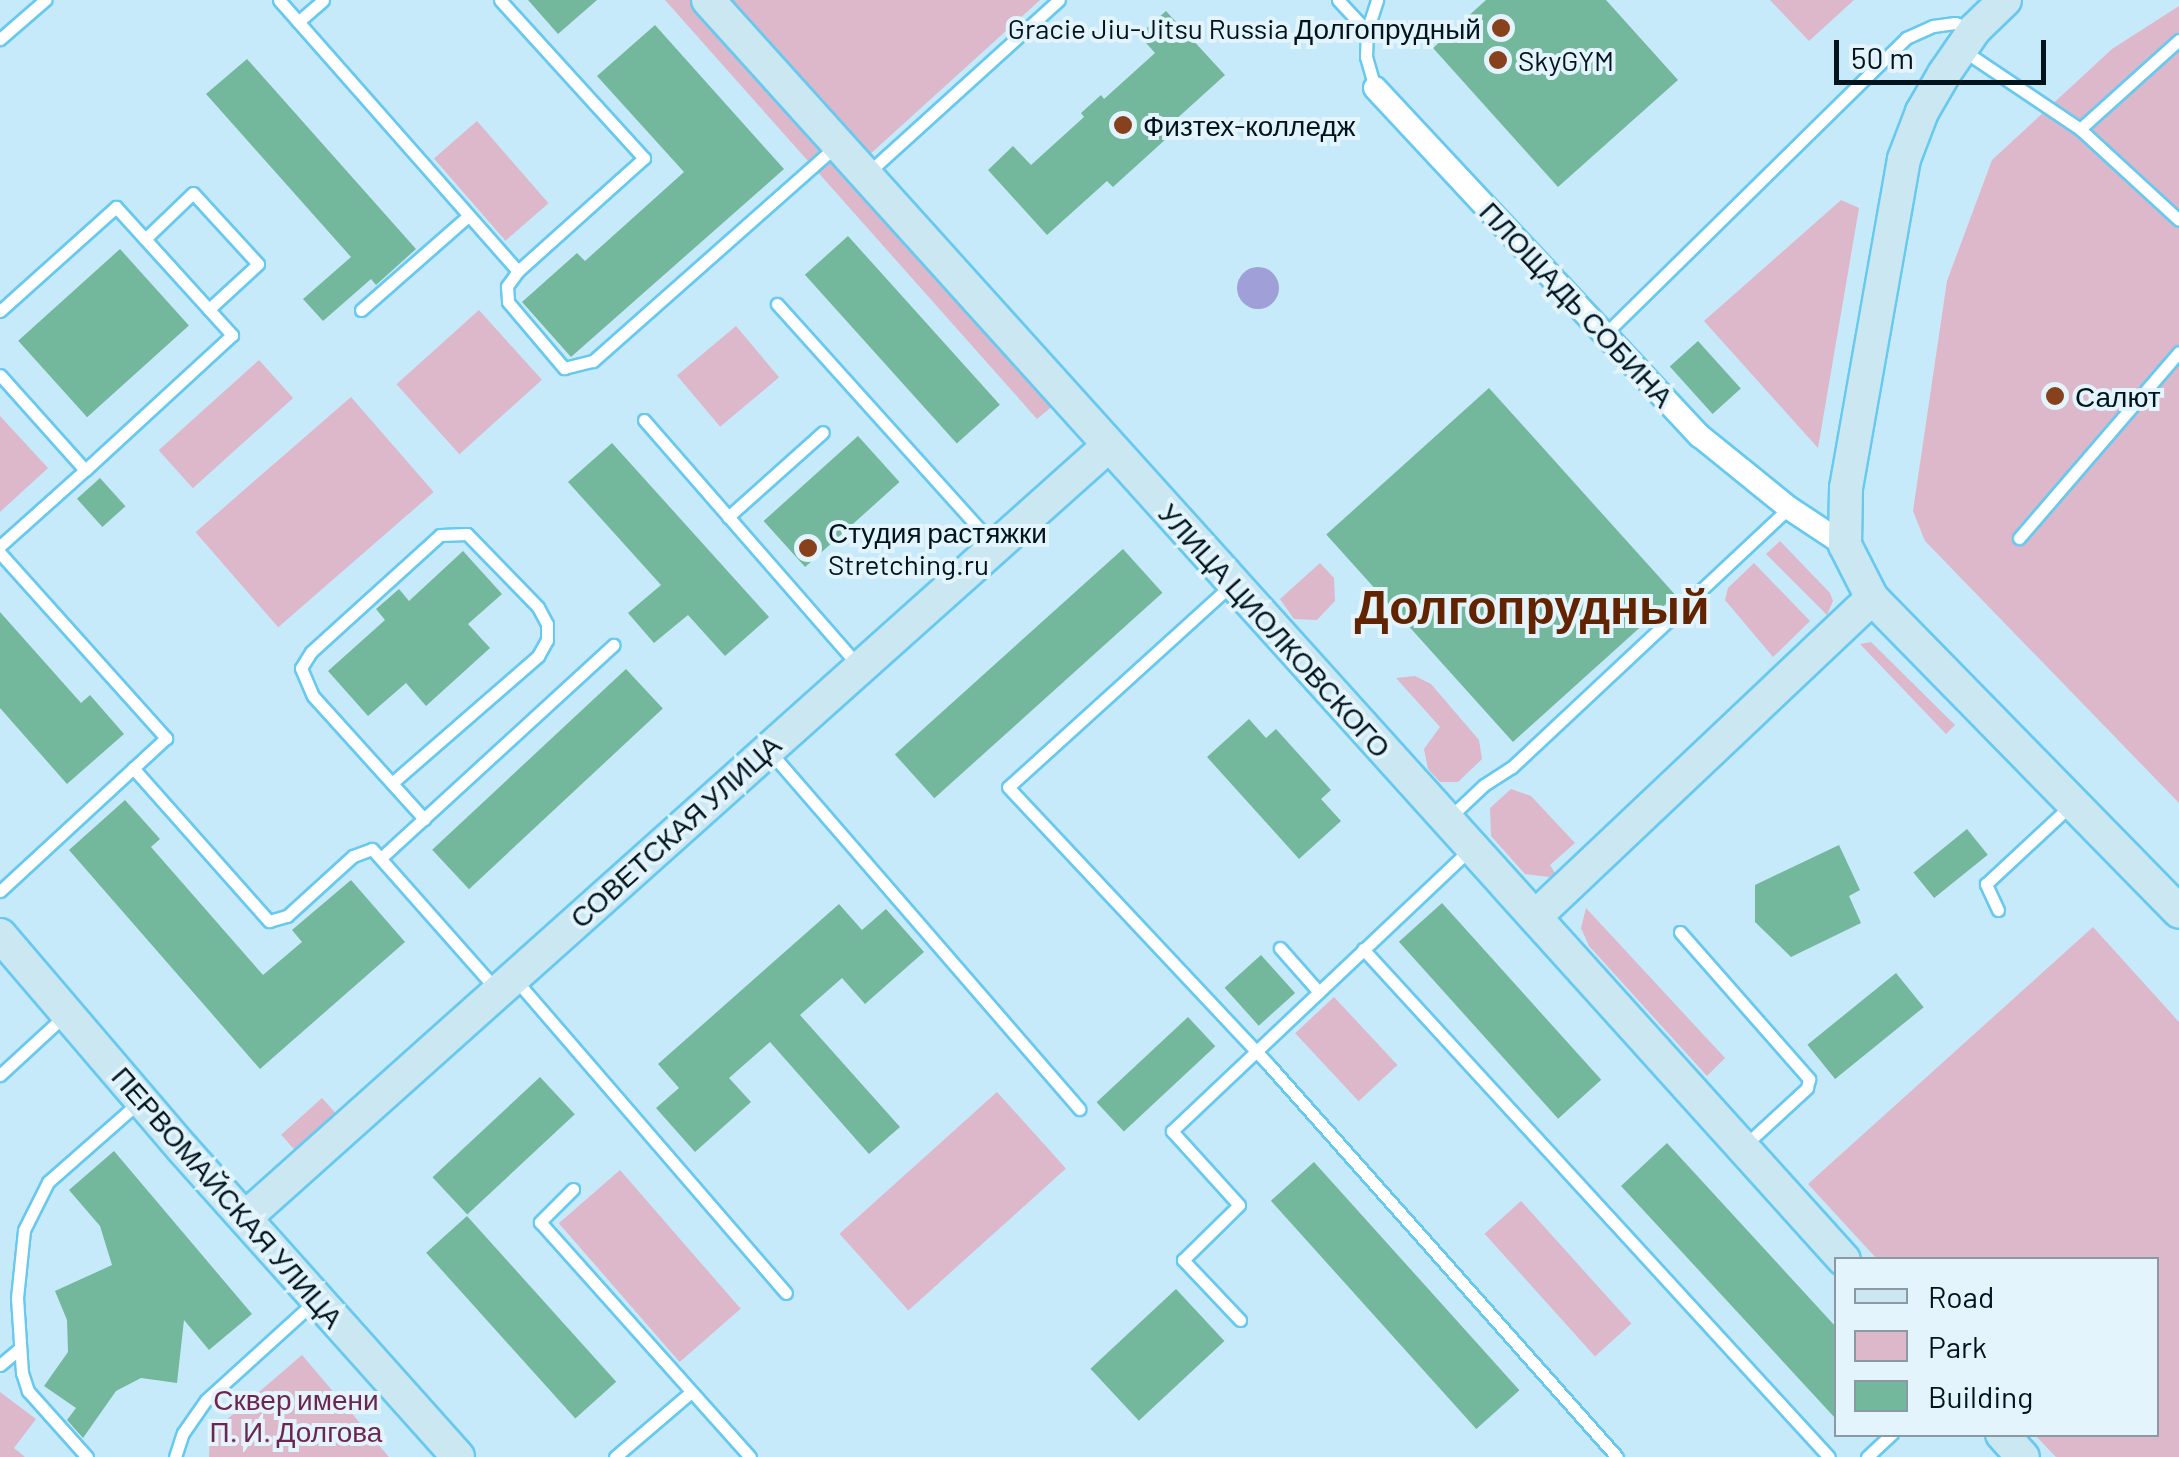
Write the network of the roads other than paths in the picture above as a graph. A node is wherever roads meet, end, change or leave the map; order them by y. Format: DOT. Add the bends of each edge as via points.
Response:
graph roads {
  1 [pos="45,0"];
  2 [pos="278,0"];
  3 [pos="323,0"];
  4 [pos="500,0"];
  5 [pos="708,0"];
  6 [pos="1059,0"];
  7 [pos="1338,0"];
  8 [pos="1377,0"];
  9 [pos="2005,0"];
  10 [pos="298,22"];
  11 [pos="1367,31"];
  12 [pos="0,39"];
  13 [pos="1968,39"];
  14 [pos="2179,40"];
  15 [pos="1376,88"];
  16 [pos="2080,130"];
  17 [pos="838,145"];
  18 [pos="866,175"];
  19 [pos="468,216"];
  20 [pos="2179,220"];
  21 [pos="145,239"];
  22 [pos="518,272"];
  23 [pos="777,304"];
  24 [pos="209,309"];
  25 [pos="0,310"];
  26 [pos="361,310"];
  27 [pos="1604,335"];
  28 [pos="2179,352"];
  29 [pos="0,375"];
  30 [pos="644,420"];
  31 [pos="824,432"];
  32 [pos="1108,446"];
  33 [pos="85,470"];
  34 [pos="1789,508"];
  35 [pos="728,516"];
  36 [pos="2019,538"];
  37 [pos="994,545"];
  38 [pos="1845,545"];
  39 [pos="0,550"];
  40 [pos="1233,584"];
  41 [pos="1872,598"];
  42 [pos="614,644"];
  43 [pos="858,666"];
  44 [pos="766,748"];
  45 [pos="133,768"];
  46 [pos="392,783"];
  47 [pos="2074,802"];
  48 [pos="424,819"];
  49 [pos="1447,820"];
  50 [pos="1472,847"];
  51 [pos="382,857"];
  52 [pos="0,891"];
  53 [pos="1998,910"];
  54 [pos="2179,912"];
  55 [pos="1536,917"];
  56 [pos="1680,932"];
  57 [pos="0,935"];
  58 [pos="1280,948"];
  59 [pos="1363,949"];
  60 [pos="505,984"];
  61 [pos="1318,991"];
  62 [pos="68,1014"];
  63 [pos="1255,1050"];
  64 [pos="0,1075"];
  65 [pos="141,1099"];
  66 [pos="1079,1109"];
  67 [pos="1743,1147"];
  68 [pos="573,1190"];
  69 [pos="245,1218"];
  70 [pos="1841,1257"];
  71 [pos="786,1293"];
  72 [pos="317,1299"];
  73 [pos="1240,1320"];
  74 [pos="20,1348"];
  75 [pos="0,1365"];
  76 [pos="690,1392"];
  77 [pos="1889,1437"];
  78 [pos="2005,1437"];
  79 [pos="87,1457"];
  80 [pos="175,1457"];
  81 [pos="458,1457"];
  82 [pos="615,1457"];
  83 [pos="750,1457"];
  84 [pos="1617,1457"];
  85 [pos="1829,1457"];
  86 [pos="1867,1457"];
  87 [pos="2022,1457"];
  1 -- 12 [label="lane"];
  2 -- 10 [label="lane"];
  3 -- 10 [label="lane"];
  4 -- 22 [label="lane" via="644,158"];
  5 -- 17 [label="street, УЛИЦА ЦИОЛКОВСКОГО"];
  6 -- 18 [label="lane"];
  7 -- 11 [label="lane"];
  8 -- 11 [label="lane"];
  9 -- 13 [label="street"];
  10 -- 19 [label="lane"];
  11 -- 15 [label="lane" via="1366,57"];
  13 -- 16 [label="lane"];
  13 -- 27 [label="lane" via="1955,23 1906,38"];
  13 -- 38 [label="street" via="1922,112 1895,195 1846,488"];
  14 -- 16 [label="lane"];
  15 -- 27 [label="street, ПЛОЩАДЬ СОБИНА"];
  16 -- 20 [label="lane"];
  17 -- 18 [label="street, УЛИЦА ЦИОЛКОВСКОГО"];
  17 -- 22 [label="lane" via="592,361 564,368 508,302 507,286"];
  18 -- 32 [label="street, УЛИЦА ЦИОЛКОВСКОГО"];
  19 -- 22 [label="lane"];
  19 -- 26 [label="lane"];
  21 -- 24 [label="lane"];
  21 -- 24 [label="lane" via="193,193 258,264"];
  21 -- 25 [label="lane" via="116,207"];
  23 -- 37 [label="lane"];
  24 -- 33 [label="lane" via="232,335"];
  27 -- 34 [label="street, ПЛОЩАДЬ СОБИНА" via="1700,436"];
  28 -- 36 [label="lane"];
  29 -- 33 [label="lane"];
  30 -- 35 [label="lane"];
  31 -- 35 [label="lane"];
  32 -- 37 [label="street, СОВЕТСКАЯ УЛИЦА"];
  32 -- 40 [label="street, УЛИЦА ЦИОЛКОВСКОГО"];
  33 -- 39 [label="lane"];
  34 -- 38 [label="street, ПЛОЩАДЬ СОБИНА"];
  34 -- 49 [label="lane"];
  35 -- 43 [label="lane"];
  37 -- 43 [label="street, СОВЕТСКАЯ УЛИЦА"];
  38 -- 41 [label="street"];
  39 -- 45 [label="lane" via="166,738"];
  40 -- 49 [label="street, УЛИЦА ЦИОЛКОВСКОГО"];
  40 -- 63 [label="lane" via="1008,787"];
  41 -- 47 [label="street"];
  41 -- 55 [label="street"];
  42 -- 48 [label="lane"];
  43 -- 44 [label="street, СОВЕТСКАЯ УЛИЦА"];
  44 -- 60 [label="street, СОВЕТСКАЯ УЛИЦА"];
  44 -- 66 [label="lane"];
  45 -- 51 [label="lane" via="269,921 287,916 362,850"];
  45 -- 52 [label="lane"];
  46 -- 46 [label="lane" via="313,696 300,668 440,535 466,534 538,606 547,640 538,656"];
  46 -- 48 [label="lane"];
  47 -- 53 [label="lane" via="1986,884"];
  47 -- 54 [label="street"];
  48 -- 51 [label="lane"];
  49 -- 50 [label="street, УЛИЦА ЦИОЛКОВСКОГО"];
  50 -- 55 [label="street, УЛИЦА ЦИОЛКОВСКОГО"];
  50 -- 59 [label="lane"];
  51 -- 60 [label="lane"];
  55 -- 67 [label="street, УЛИЦА ЦИОЛКОВСКОГО"];
  56 -- 67 [label="lane" via="1809,1079"];
  57 -- 62 [label="street, ПЕРВОМАЙСКАЯ УЛИЦА"];
  58 -- 61 [label="lane"];
  59 -- 61 [label="lane"];
  59 -- 85 [label="lane"];
  60 -- 69 [label="street, СОВЕТСКАЯ УЛИЦА"];
  60 -- 71 [label="lane"];
  61 -- 63 [label="lane"];
  62 -- 64 [label="lane"];
  62 -- 65 [label="street, ПЕРВОМАЙСКАЯ УЛИЦА"];
  63 -- 73 [label="lane" via="1172,1132 1239,1205 1183,1260"];
  63 -- 84 [label="lane"];
  65 -- 69 [label="street, ПЕРВОМАЙСКАЯ УЛИЦА"];
  65 -- 74 [label="lane" via="48,1182 24,1230"];
  67 -- 70 [label="street, УЛИЦА ЦИОЛКОВСКОГО"];
  68 -- 76 [label="lane" via="540,1222"];
  69 -- 72 [label="street, ПЕРВОМАЙСКАЯ УЛИЦА"];
  72 -- 80 [label="lane" via="217,1388 183,1433"];
  72 -- 81 [label="street, ПЕРВОМАЙСКАЯ УЛИЦА"];
  74 -- 75 [label="lane"];
  74 -- 79 [label="lane" via="28,1392"];
  76 -- 82 [label="lane"];
  76 -- 83 [label="lane"];
  77 -- 86 [label="lane"];
  78 -- 87 [label="street"];
}
